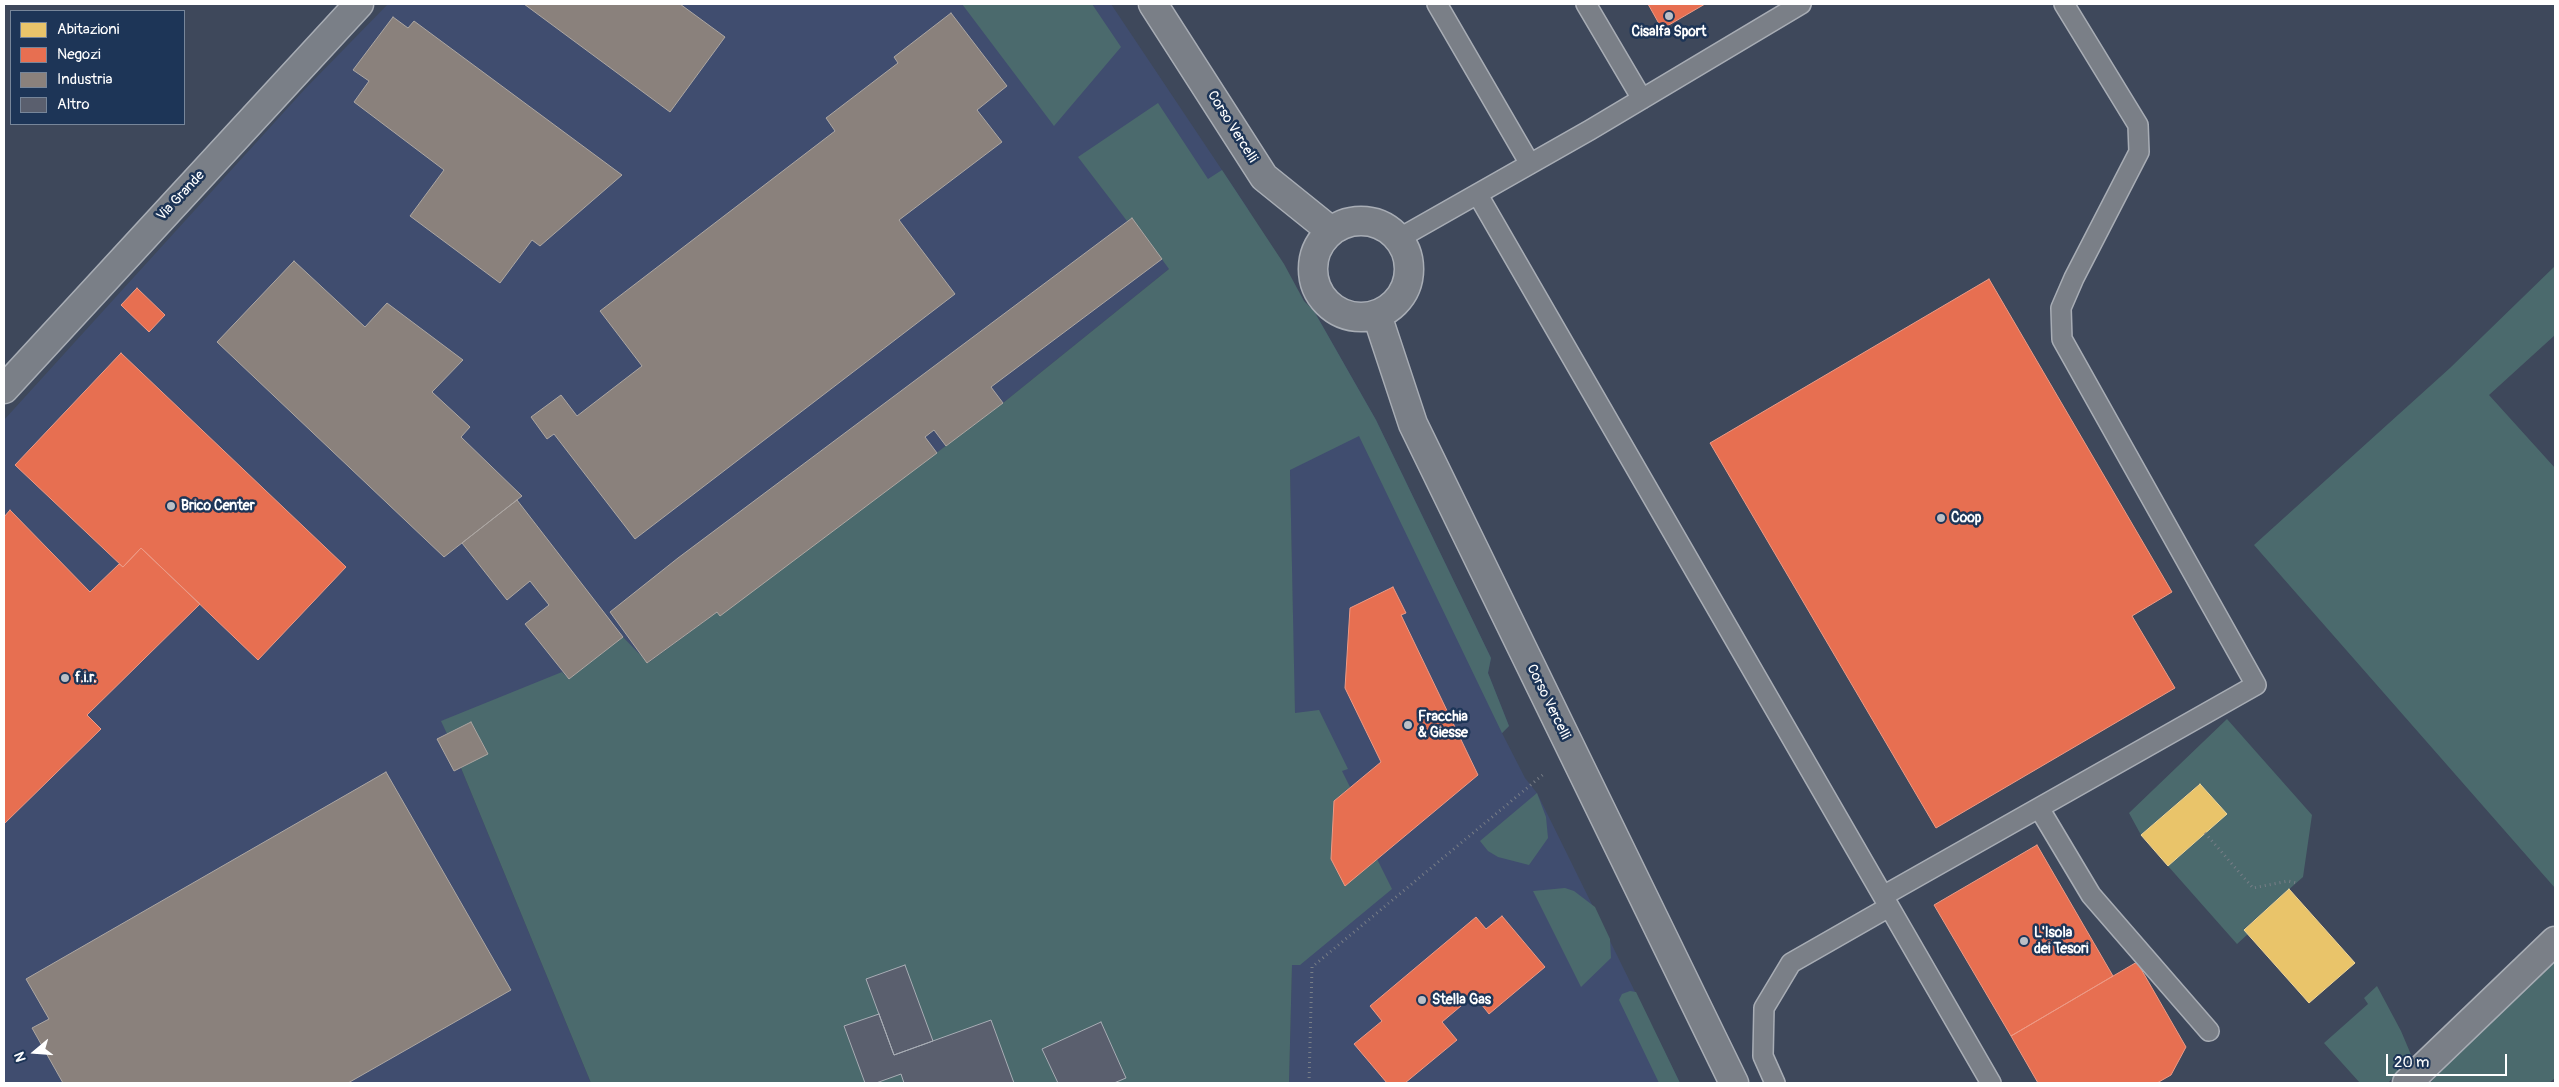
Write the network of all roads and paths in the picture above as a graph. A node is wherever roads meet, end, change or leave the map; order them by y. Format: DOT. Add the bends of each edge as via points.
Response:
graph roads {
  1 [pos="359,4"];
  2 [pos="1154,4"];
  3 [pos="1437,4"];
  4 [pos="1586,4"];
  5 [pos="1801,4"];
  6 [pos="2064,4"];
  7 [pos="1642,99"];
  8 [pos="1530,164"];
  9 [pos="1478,195"];
  10 [pos="1331,231"];
  11 [pos="1398,239"];
  12 [pos="1377,315"];
  13 [pos="4,389"];
  14 [pos="1572,751"];
  15 [pos="2039,808"];
  16 [pos="2205,833"];
  17 [pos="2297,883"];
  18 [pos="1886,902"];
  19 [pos="2555,941"];
  20 [pos="2209,1031"];
  21 [pos="1309,1083"];
  22 [pos="1734,1083"];
  23 [pos="1775,1083"];
  24 [pos="1991,1083"];
  25 [pos="2407,1083"];
  1 -- 13 [label="main road, Via Grande"];
  2 -- 10 [label="main road, Corso Vercelli" via="1264,177"];
  3 -- 8 [label="lane"];
  4 -- 7 [label="lane"];
  5 -- 7 [label="lane"];
  6 -- 15 [label="lane" via="2138,125 2138,152 2074,278 2062,308 2062,339 2256,685"];
  7 -- 8 [label="lane"];
  8 -- 9 [label="lane"];
  9 -- 11 [label="lane"];
  9 -- 18 [label="lane"];
  10 -- 11 [label="main road" via="1348,223 1367,222 1384,227"];
  10 -- 12 [label="main road" via="1318,248 1312,269 1322,298 1347,316"];
  11 -- 12 [label="main road" via="1407,255 1409,273 1404,291 1392,306"];
  12 -- 14 [label="main road, Corso Vercelli" via="1413,424"];
  14 -- 21 [label="path" via="1312,967"];
  14 -- 22 [label="main road, Corso Vercelli"];
  15 -- 18 [label="lane"];
  15 -- 20 [label="lane" via="2091,895"];
  16 -- 17 [label="path" via="2253,888 2288,881"];
  18 -- 23 [label="lane" via="1791,963 1764,1008 1763,1056"];
  18 -- 24 [label="lane"];
  19 -- 25 [label="main road"];
}
